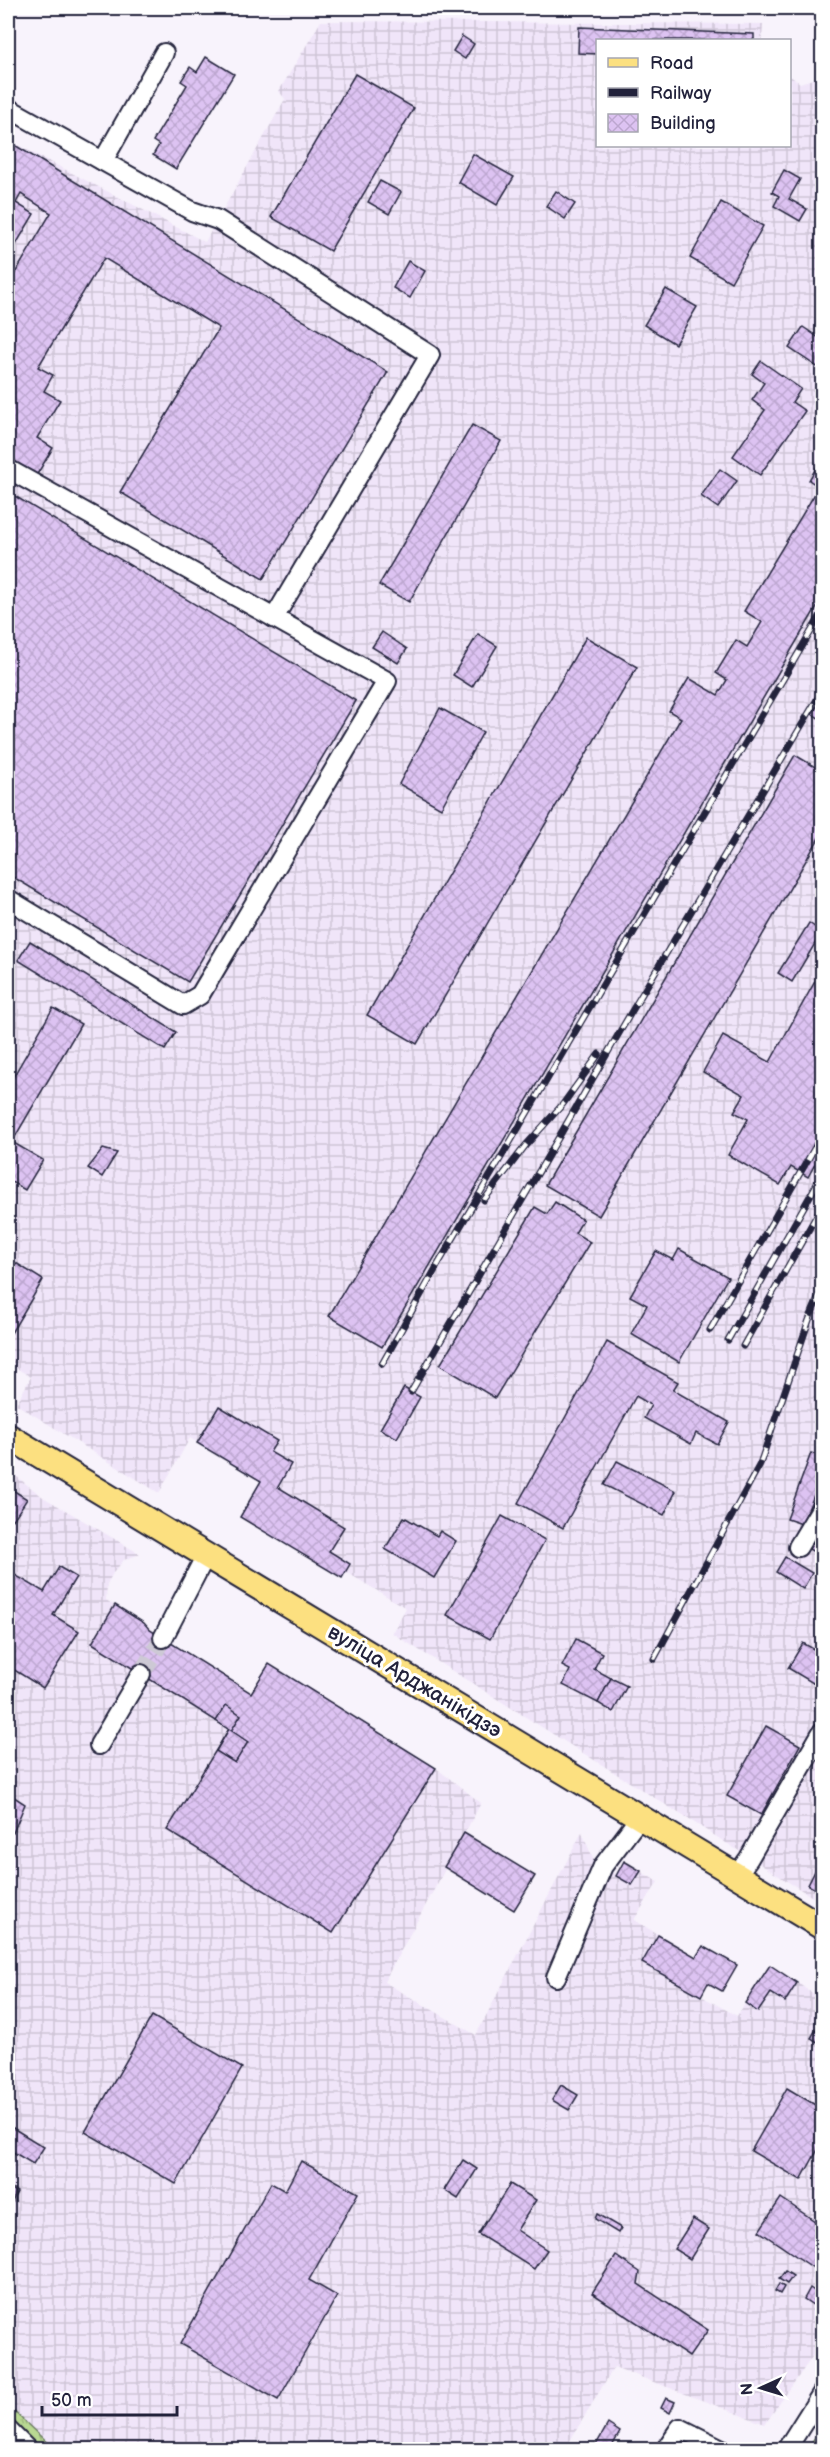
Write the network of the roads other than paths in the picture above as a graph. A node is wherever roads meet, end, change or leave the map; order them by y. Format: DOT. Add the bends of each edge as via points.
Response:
graph roads {
  1 [pos="164,53"];
  2 [pos="8,108"];
  3 [pos="103,161"];
  4 [pos="8,469"];
  5 [pos="274,618"];
  6 [pos="8,899"];
  7 [pos="8,1436"];
  8 [pos="822,1507"];
  9 [pos="798,1547"];
  10 [pos="206,1555"];
  11 [pos="163,1638"];
  12 [pos="141,1674"];
  13 [pos="822,1732"];
  14 [pos="99,1745"];
  15 [pos="640,1817"];
  16 [pos="737,1875"];
  17 [pos="822,1927"];
  18 [pos="556,1977"];
  19 [pos="822,2393"];
  20 [pos="8,2430"];
  21 [pos="28,2450"];
  22 [pos="665,2450"];
  23 [pos="724,2450"];
  24 [pos="786,2450"];
  1 -- 3 [label="lane"];
  2 -- 3 [label="lane"];
  3 -- 5 [label="lane" via="192,211 218,220 430,355"];
  4 -- 5 [label="lane"];
  5 -- 6 [label="lane" via="387,681 200,995 183,1005"];
  7 -- 10 [label="main road, вуліца Арджанікідзэ"];
  8 -- 9 [label="lane"];
  10 -- 11 [label="lane"];
  10 -- 15 [label="main road, вуліца Арджанікідзэ"];
  12 -- 14 [label="lane"];
  13 -- 16 [label="lane"];
  15 -- 16 [label="main road, вуліца Арджанікідзэ"];
  15 -- 18 [label="lane" via="603,1866"];
  16 -- 17 [label="main road, вуліца Арджанікідзэ"];
  19 -- 24 [label="lane"];
  20 -- 21 [label="lane"];
  22 -- 23 [label="lane" via="680,2428"];
}
